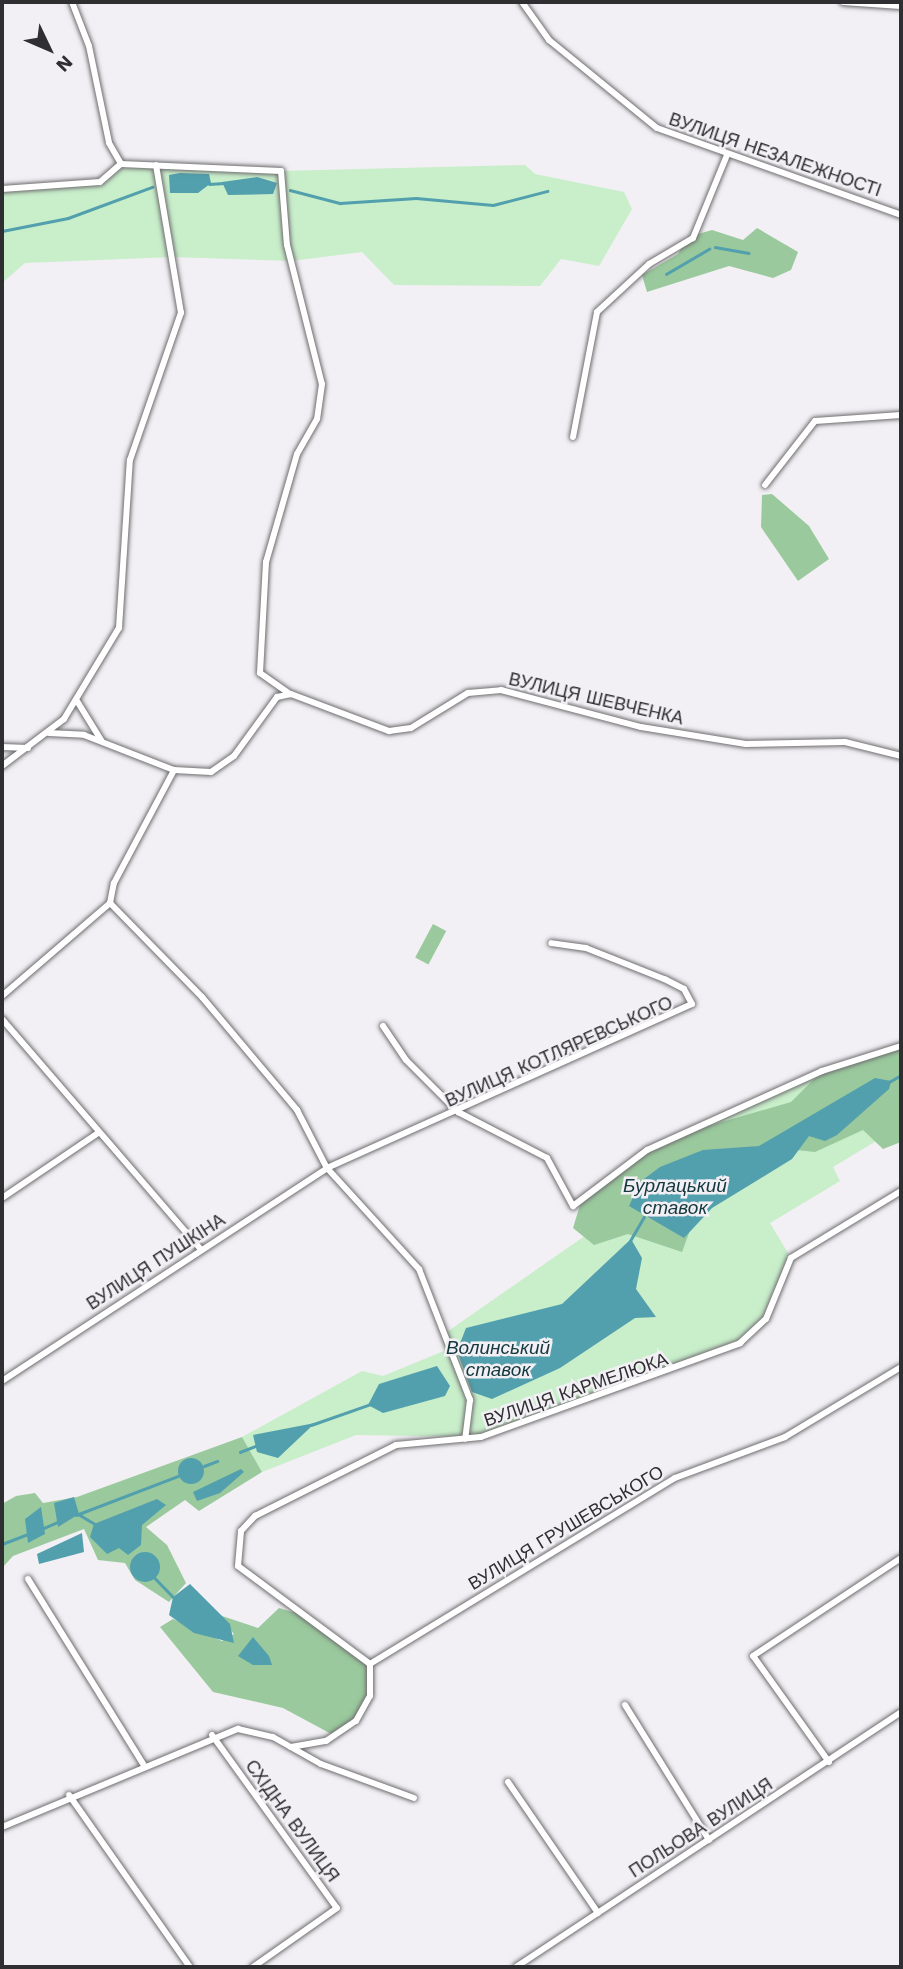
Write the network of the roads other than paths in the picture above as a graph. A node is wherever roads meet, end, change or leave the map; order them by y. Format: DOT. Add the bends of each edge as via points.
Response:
graph roads {
  1 [pos="72,2"];
  2 [pos="522,2"];
  3 [pos="843,2"];
  4 [pos="901,6"];
  5 [pos="727,155"];
  6 [pos="121,164"];
  7 [pos="156,165"];
  8 [pos="2,189"];
  9 [pos="901,215"];
  10 [pos="901,415"];
  11 [pos="573,437"];
  12 [pos="765,485"];
  13 [pos="291,694"];
  14 [pos="77,701"];
  15 [pos="49,733"];
  16 [pos="101,740"];
  17 [pos="2,747"];
  18 [pos="29,748"];
  19 [pos="901,756"];
  20 [pos="3,764"];
  21 [pos="174,770"];
  22 [pos="110,903"];
  23 [pos="551,943"];
  24 [pos="2,996"];
  25 [pos="2,1019"];
  26 [pos="383,1026"];
  27 [pos="901,1046"];
  28 [pos="458,1112"];
  29 [pos="98,1133"];
  30 [pos="327,1168"];
  31 [pos="901,1191"];
  32 [pos="2,1199"];
  33 [pos="200,1248"];
  34 [pos="901,1367"];
  35 [pos="2,1381"];
  36 [pos="465,1439"];
  37 [pos="901,1558"];
  38 [pos="28,1578"];
  39 [pos="370,1664"];
  40 [pos="625,1705"];
  41 [pos="901,1712"];
  42 [pos="212,1735"];
  43 [pos="291,1746"];
  44 [pos="829,1762"];
  45 [pos="143,1764"];
  46 [pos="508,1782"];
  47 [pos="69,1795"];
  48 [pos="414,1798"];
  49 [pos="2,1827"];
  50 [pos="709,1840"];
  51 [pos="598,1913"];
  52 [pos="190,1967"];
  53 [pos="253,1967"];
  54 [pos="516,1967"];
  1 -- 6 [label="street" via="89,46 109,143"];
  2 -- 5 [label="street, ВУЛИЦЯ НЕЗАЛЕЖНОСТІ" via="549,40 641,119"];
  3 -- 4 [label="street"];
  5 -- 9 [label="street, ВУЛИЦЯ НЕЗАЛЕЖНОСТІ"];
  5 -- 11 [label="street" via="693,238 649,264 597,312"];
  6 -- 7 [label="street"];
  6 -- 8 [label="street" via="100,182"];
  7 -- 13 [label="street, ВУЛИЦЯ ШЕВЧЕНКА" via="281,172 288,245 322,384 317,419 297,454 267,562 260,674"];
  7 -- 14 [label="street" via="181,319 128,467 119,628"];
  10 -- 12 [label="street" via="814,421"];
  13 -- 19 [label="street, ВУЛИЦЯ ШЕВЧЕНКА" via="388,731 411,729 468,693 501,690 641,727 746,744 845,742"];
  13 -- 21 [label="street" via="276,697 234,756 211,772"];
  14 -- 15 [label="street"];
  14 -- 16 [label="street"];
  15 -- 16 [label="street"];
  15 -- 18 [label="street"];
  16 -- 21 [label="street"];
  17 -- 18 [label="street"];
  18 -- 20 [label="street"];
  21 -- 22 [label="street" via="114,883"];
  22 -- 24 [label="street"];
  22 -- 30 [label="street" via="202,997 297,1110"];
  23 -- 28 [label="street, ВУЛИЦЯ КОТЛЯРЕВСЬКОГО" via="586,948 664,979 684,989 692,1004"];
  25 -- 29 [label="street"];
  26 -- 28 [label="street" via="405,1060"];
  27 -- 28 [label="street" via="822,1071 647,1150 580,1205 567,1200 534,1147"];
  28 -- 30 [label="street, ВУЛИЦЯ КОТЛЯРЕВСЬКОГО" via="387,1137"];
  29 -- 32 [label="street"];
  29 -- 33 [label="street"];
  30 -- 33 [label="street, ВУЛИЦЯ ПУШКІНА"];
  30 -- 36 [label="street" via="419,1269 470,1400"];
  31 -- 36 [label="street, ВУЛИЦЯ КАРМЕЛЮКА" via="791,1258 772,1308 751,1337 687,1367"];
  33 -- 35 [label="street, ВУЛИЦЯ ПУШКІНА"];
  34 -- 39 [label="street, ВУЛИЦЯ ГРУШЕВСЬКОГО" via="785,1437 675,1478"];
  36 -- 39 [label="street, ВУЛИЦЯ КАРМЕЛЮКА" via="396,1445 255,1516 241,1531 238,1566"];
  37 -- 44 [label="street" via="753,1656"];
  38 -- 45 [label="street"];
  39 -- 43 [label="street" via="370,1696 356,1721 319,1744"];
  40 -- 50 [label="street"];
  41 -- 44 [label="street, ПОЛЬОВА ВУЛИЦЯ"];
  42 -- 43 [label="street, СХІДНА ВУЛИЦЯ" via="245,1729"];
  42 -- 45 [label="street, СХІДНА ВУЛИЦЯ"];
  42 -- 53 [label="street, СХІДНА ВУЛИЦЯ" via="337,1908"];
  43 -- 48 [label="street, СХІДНА ВУЛИЦЯ"];
  44 -- 50 [label="street, ПОЛЬОВА ВУЛИЦЯ"];
  45 -- 47 [label="street, СХІДНА ВУЛИЦЯ"];
  46 -- 51 [label="street"];
  47 -- 49 [label="street, СХІДНА ВУЛИЦЯ"];
  47 -- 52 [label="street"];
  50 -- 51 [label="street, ПОЛЬОВА ВУЛИЦЯ"];
  51 -- 54 [label="street, ПОЛЬОВА ВУЛИЦЯ"];
}
